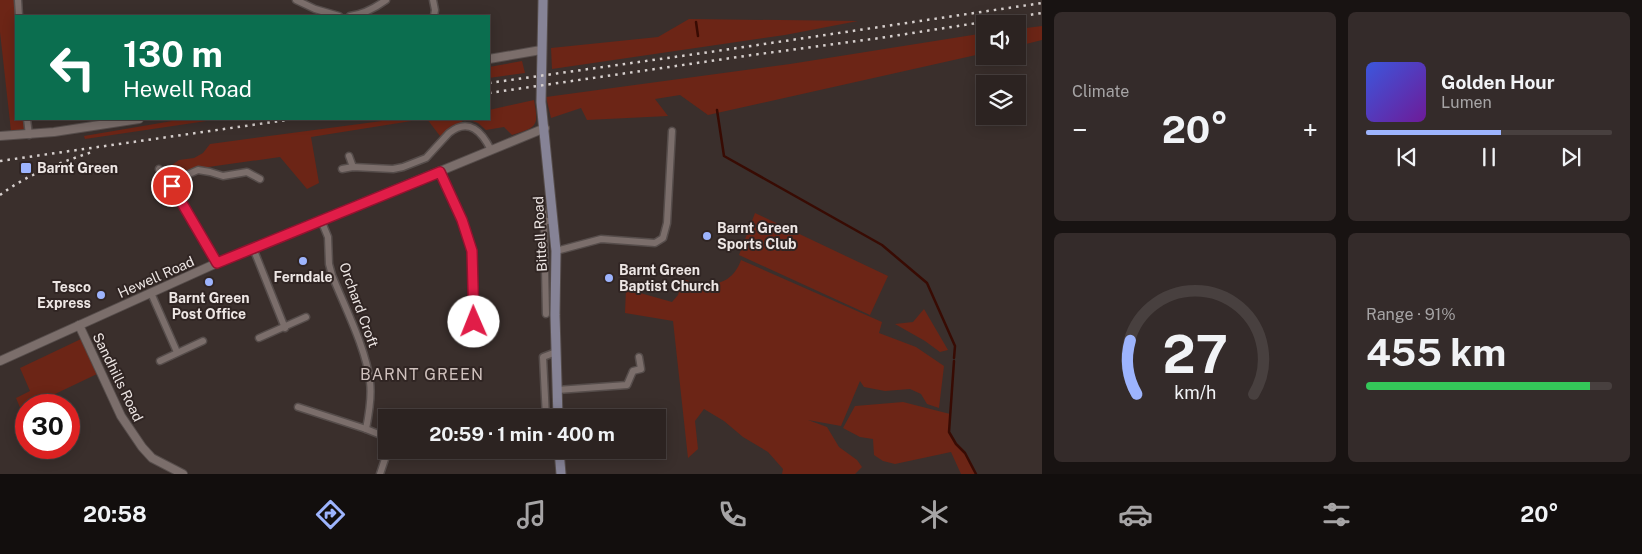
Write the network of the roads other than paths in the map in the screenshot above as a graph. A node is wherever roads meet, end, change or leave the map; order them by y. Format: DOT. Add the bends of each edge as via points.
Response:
graph roads {
  1 [pos="18,0"];
  2 [pos="296,0"];
  3 [pos="386,0"];
  4 [pos="432,0"];
  5 [pos="543,0"];
  6 [pos="19,15"];
  7 [pos="336,15"];
  8 [pos="356,15"];
  9 [pos="434,15"];
  10 [pos="542,50"];
  11 [pos="490,59"];
  12 [pos="27,120"];
  13 [pos="132,120"];
  14 [pos="545,128"];
  15 [pos="672,131"];
  16 [pos="29,135"];
  17 [pos="0,136"];
  18 [pos="490,150"];
  19 [pos="349,156"];
  20 [pos="353,167"];
  21 [pos="159,168"];
  22 [pos="342,169"];
  23 [pos="440,172"];
  24 [pos="260,179"];
  25 [pos="172,186"];
  26 [pos="543,210"];
  27 [pos="322,220"];
  28 [pos="544,221"];
  29 [pos="554,221"];
  30 [pos="253,248"];
  31 [pos="556,251"];
  32 [pos="217,263"];
  33 [pos="551,290"];
  34 [pos="151,293"];
  35 [pos="546,314"];
  36 [pos="306,317"];
  37 [pos="79,324"];
  38 [pos="285,328"];
  39 [pos="470,328"];
  40 [pos="259,338"];
  41 [pos="203,341"];
  42 [pos="177,352"];
  43 [pos="556,352"];
  44 [pos="639,358"];
  45 [pos="0,361"];
  46 [pos="160,361"];
  47 [pos="557,390"];
  48 [pos="298,407"];
  49 [pos="546,409"];
  50 [pos="558,409"];
  51 [pos="366,429"];
  52 [pos="378,434"];
  53 [pos="385,459"];
  54 [pos="560,459"];
  55 [pos="183,474"];
  56 [pos="380,474"];
  57 [pos="561,474"];
  1 -- 6 [label="street"];
  2 -- 7 [label="street"];
  3 -- 8 [label="street"];
  4 -- 9 [label="street"];
  5 -- 10 [label="main road, Bittell Road"];
  10 -- 11 [label="street"];
  10 -- 14 [label="main road, Bittell Road" via="541,102"];
  12 -- 16 [label="street"];
  13 -- 16 [label="street"];
  14 -- 18 [label="street, Hewell Road"];
  14 -- 29 [label="main road, Bittell Road"];
  15 -- 31 [label="street" via="667,223 663,238 655,242 601,239"];
  16 -- 17 [label="street"];
  18 -- 20 [label="street" via="481,133 471,127 463,127 453,130 426,158 393,169"];
  18 -- 23 [label="street, Hewell Road"];
  19 -- 20 [label="street"];
  20 -- 22 [label="street"];
  21 -- 25 [label="street"];
  23 -- 27 [label="street, Hewell Road"];
  23 -- 39 [label="street" via="472,251 474,322"];
  24 -- 25 [label="street" via="247,172 223,176 198,170"];
  25 -- 32 [label="street"];
  26 -- 28 [label="street"];
  27 -- 30 [label="street, Hewell Road"];
  27 -- 51 [label="street, Orchard Croft" via="328,237 332,275 366,361 370,384"];
  28 -- 29 [label="street"];
  28 -- 33 [label="street"];
  29 -- 31 [label="main road, Bittell Road"];
  30 -- 32 [label="street, Hewell Road"];
  30 -- 38 [label="street"];
  31 -- 33 [label="main road, Bittell Road"];
  32 -- 34 [label="street, Hewell Road"];
  33 -- 35 [label="street"];
  33 -- 43 [label="main road, Bittell Road"];
  34 -- 37 [label="street, Hewell Road"];
  34 -- 42 [label="street"];
  36 -- 38 [label="street"];
  37 -- 45 [label="street, Hewell Road"];
  37 -- 55 [label="street, Sandhills Road" via="121,416 142,447 152,458"];
  38 -- 40 [label="street"];
  41 -- 42 [label="street"];
  42 -- 46 [label="street"];
  43 -- 47 [label="main road, Bittell Road"];
  43 -- 49 [label="street" via="544,357"];
  44 -- 47 [label="street" via="641,369 632,371 627,385"];
  47 -- 50 [label="main road, Bittell Road"];
  48 -- 51 [label="street"];
  51 -- 52 [label="street"];
  53 -- 56 [label="street"];
  54 -- 57 [label="main road"];
}
